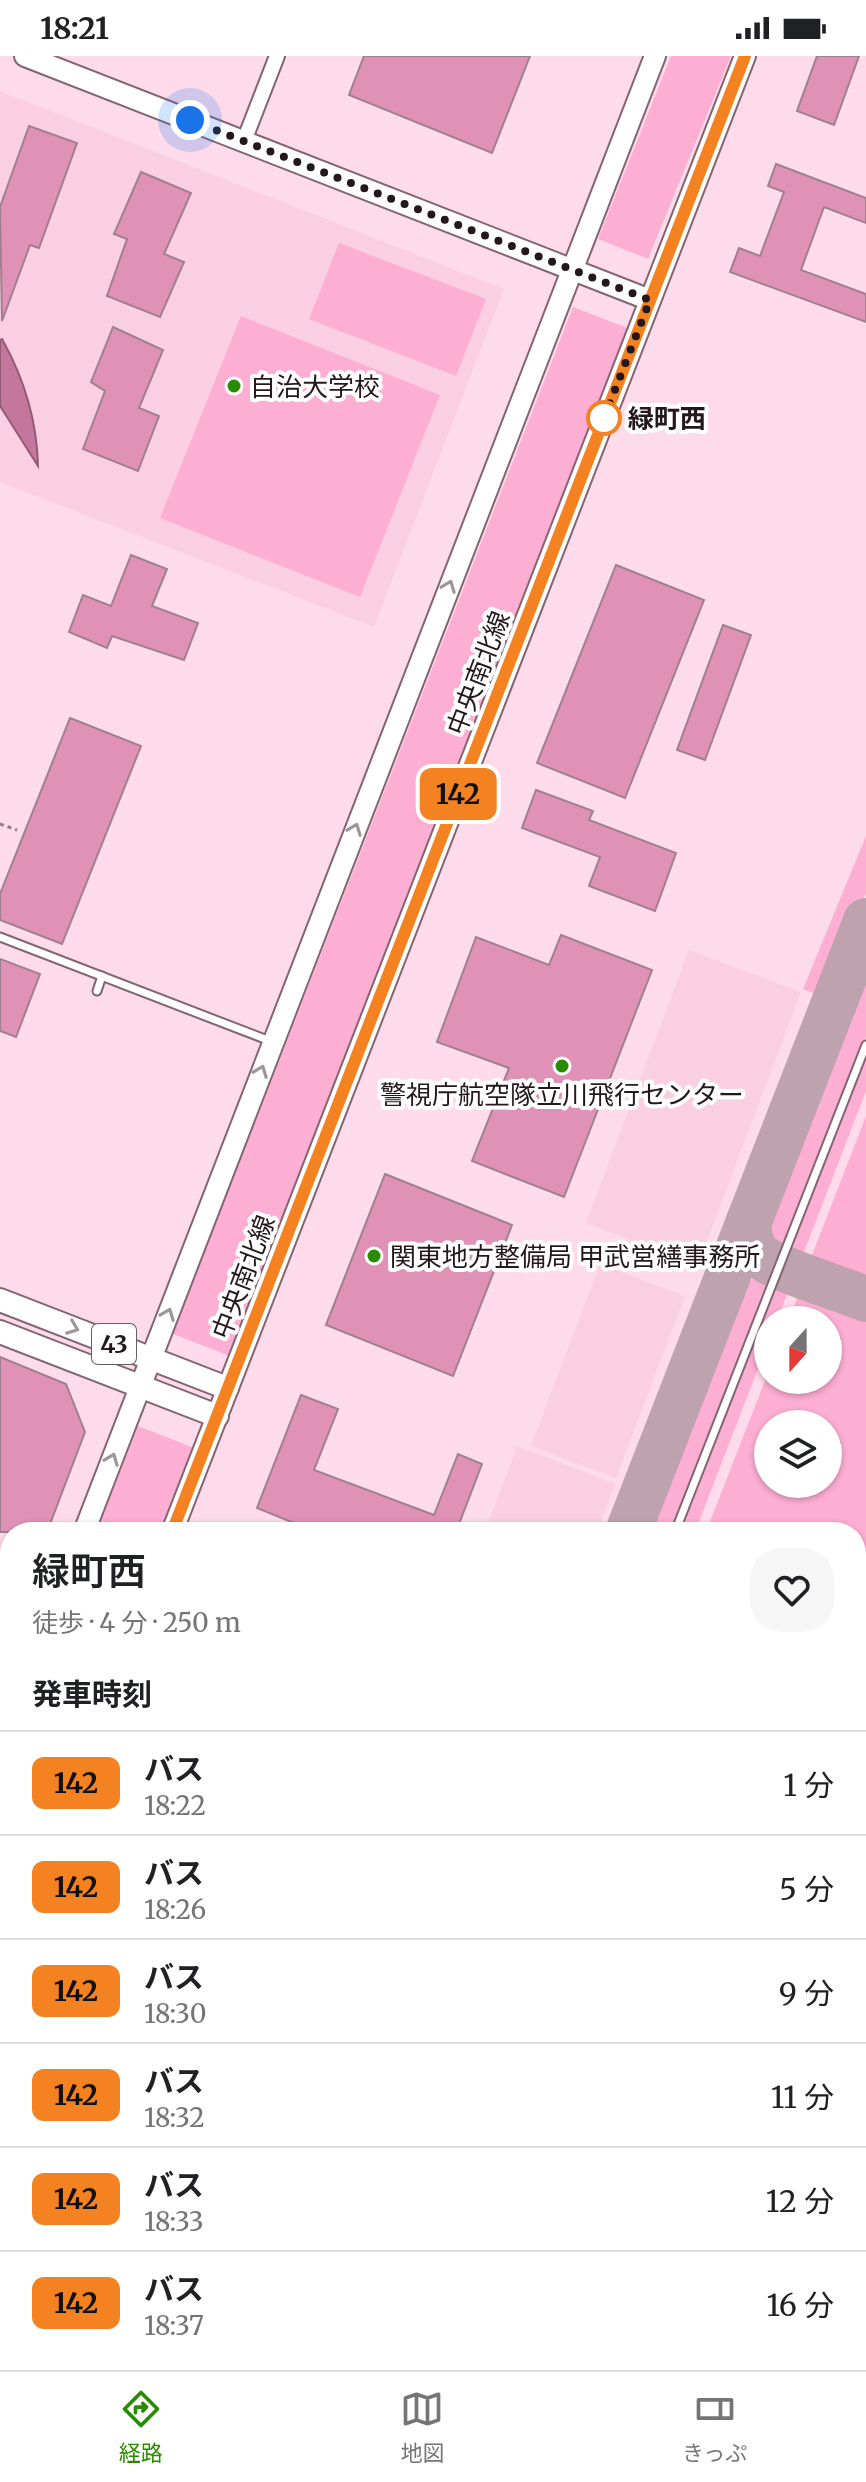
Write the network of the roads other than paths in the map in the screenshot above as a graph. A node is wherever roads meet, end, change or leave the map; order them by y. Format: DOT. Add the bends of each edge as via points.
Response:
graph roads {
  1 [pos="25,56"];
  2 [pos="277,56"];
  3 [pos="655,56"];
  4 [pos="745,56"];
  5 [pos="49,60"];
  6 [pos="244,141"];
  7 [pos="572,269"];
  8 [pos="650,300"];
  9 [pos="0,937"];
  10 [pos="102,976"];
  11 [pos="97,991"];
  12 [pos="273,1041"];
  13 [pos="866,1045"];
  14 [pos="0,1300"];
  15 [pos="0,1332"];
  16 [pos="151,1359"];
  17 [pos="141,1387"];
  18 [pos="227,1388"];
  19 [pos="217,1416"];
  20 [pos="88,1522"];
  21 [pos="176,1522"];
  22 [pos="679,1522"];
  1 -- 5 [label="main road"];
  2 -- 6 [label="street"];
  3 -- 7 [label="main road"];
  4 -- 8 [label="main road, 中央南北線"];
  5 -- 6 [label="main road"];
  6 -- 7 [label="main road"];
  7 -- 8 [label="main road"];
  12 -- 7 [label="main road, one-way"];
  8 -- 18 [label="main road, 中央南北線"];
  9 -- 10 [label="lane"];
  10 -- 11 [label="lane"];
  10 -- 12 [label="lane"];
  16 -- 12 [label="main road, one-way"];
  13 -- 22 [label="lane"];
  14 -- 16 [label="main road, 43, one-way"];
  15 -- 17 [label="main road, 43"];
  16 -- 17 [label="main road"];
  16 -- 18 [label="main road, 43"];
  17 -- 19 [label="main road, 43"];
  20 -- 17 [label="main road, one-way"];
  18 -- 19 [label="main road, 中央南北線"];
  19 -- 21 [label="main road, 中央南北線"];
}
